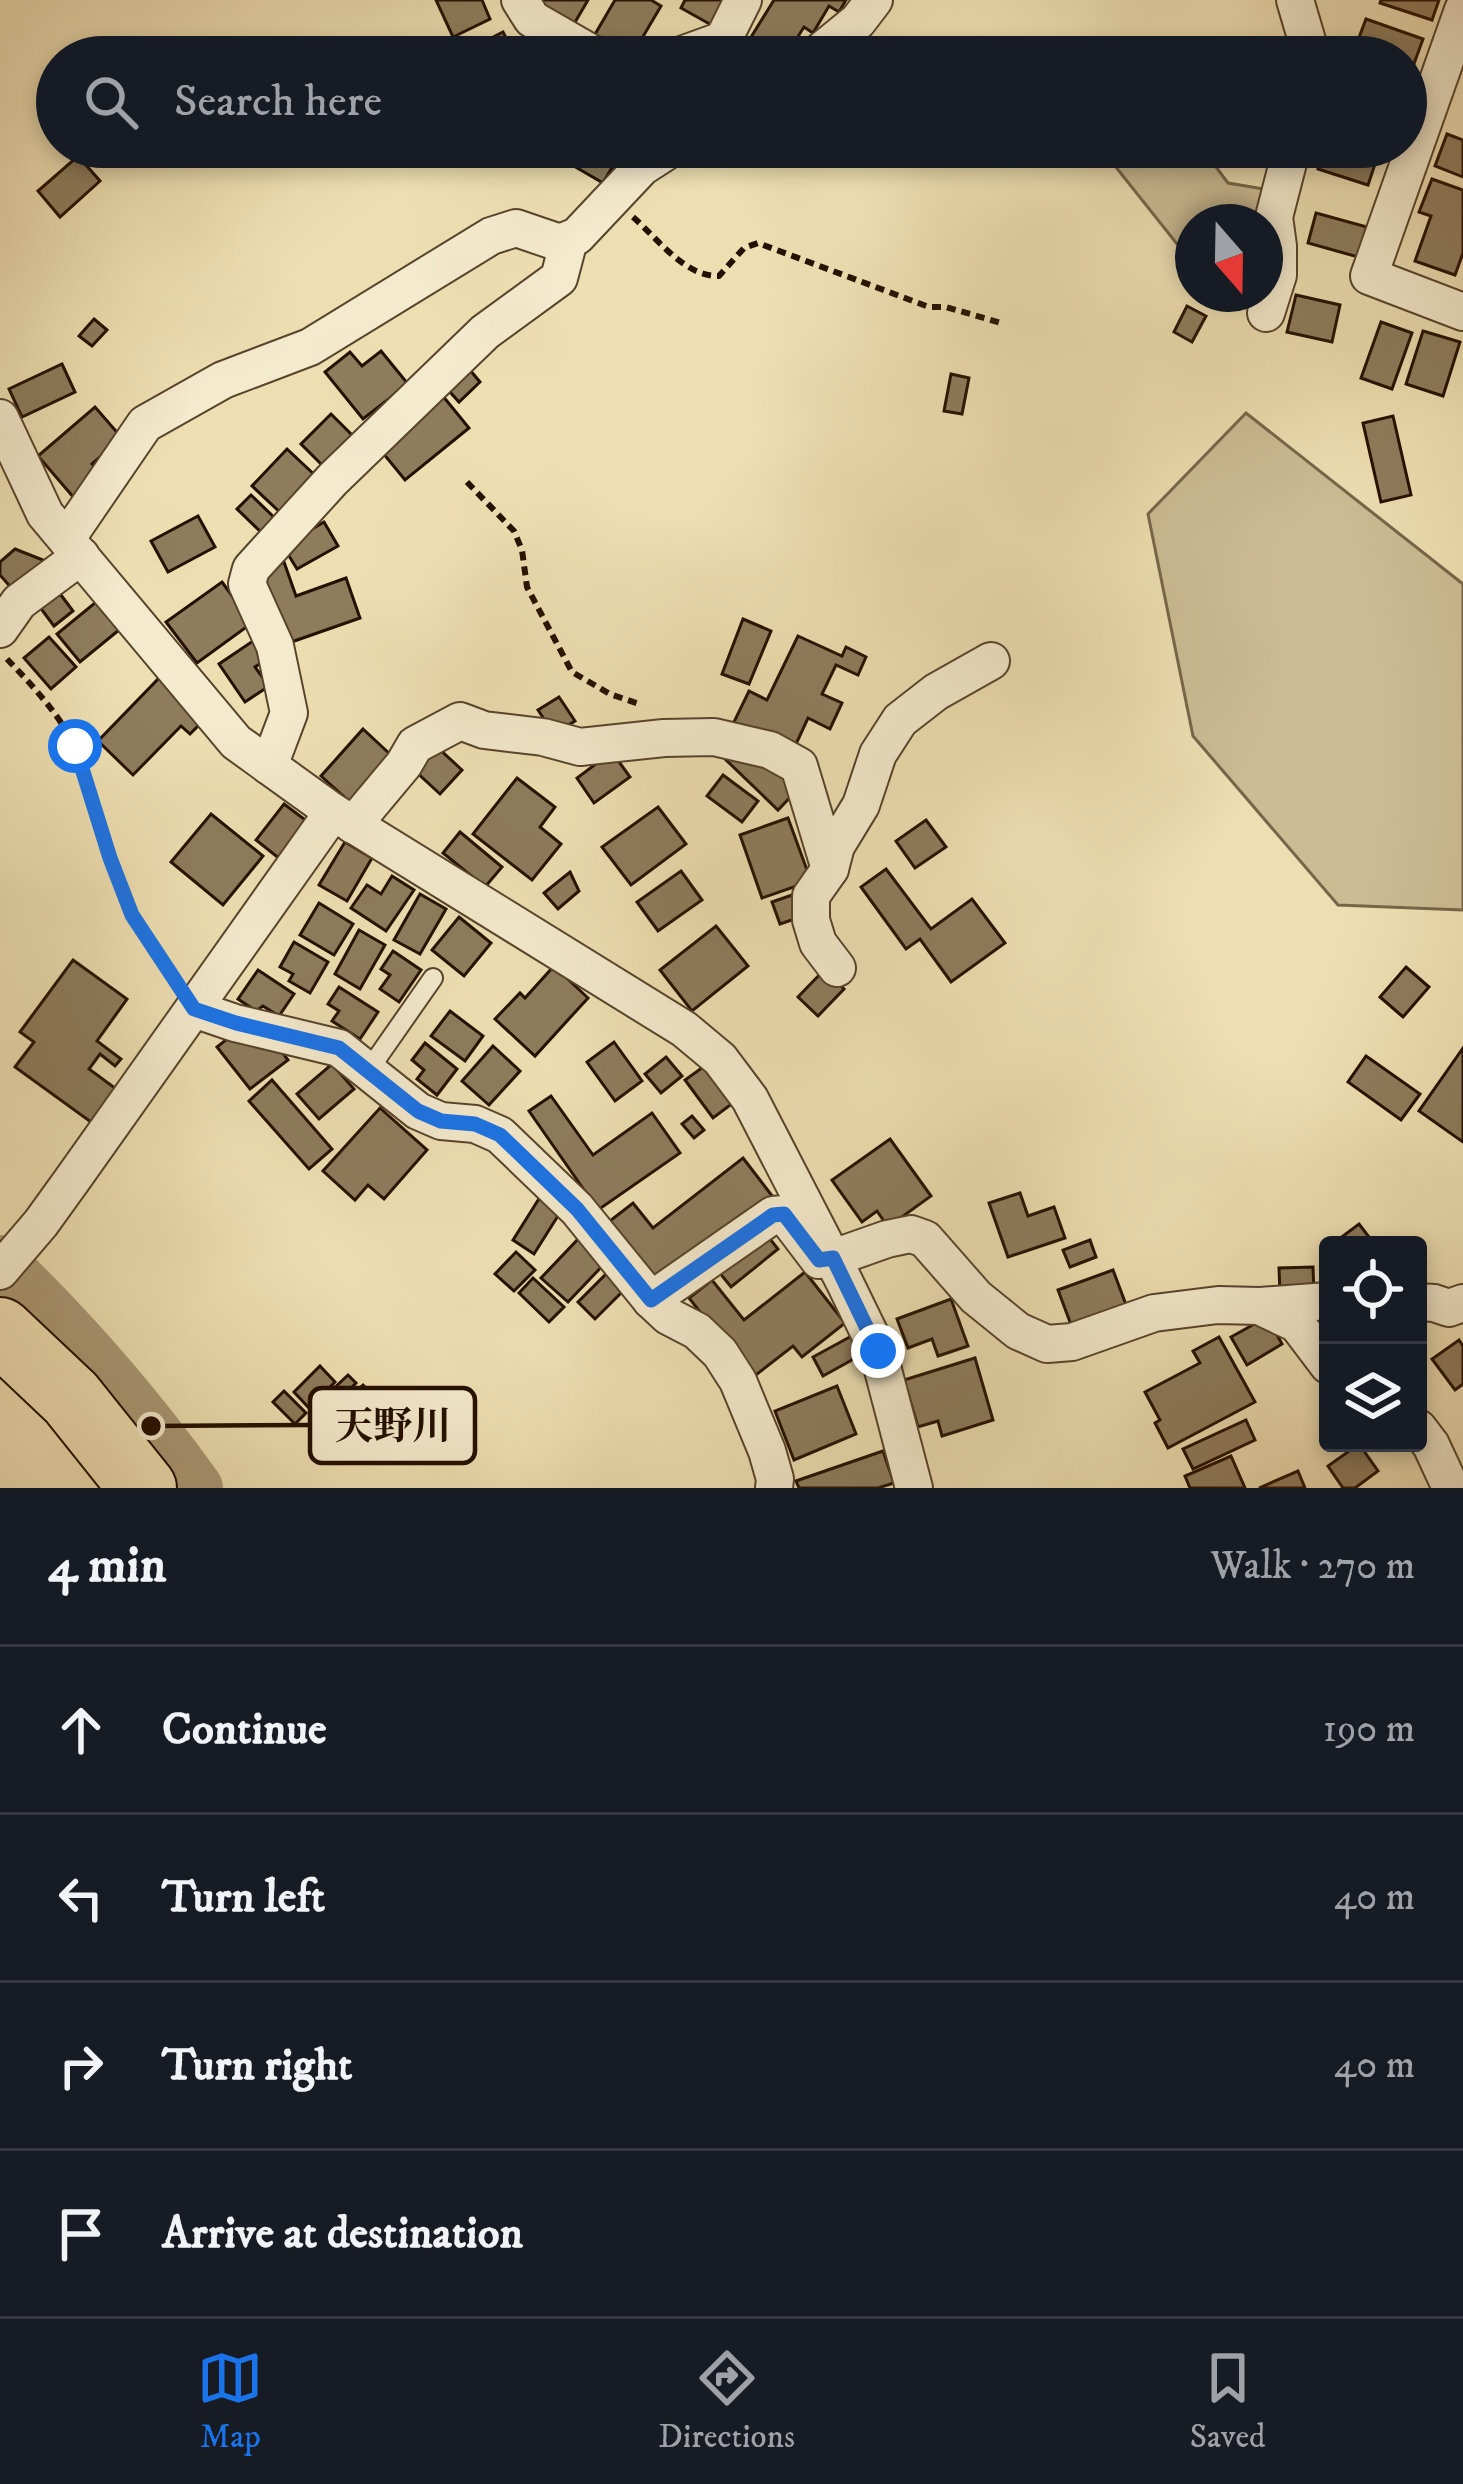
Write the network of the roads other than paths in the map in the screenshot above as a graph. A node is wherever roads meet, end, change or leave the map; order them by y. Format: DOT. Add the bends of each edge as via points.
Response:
graph roads {
  1 [pos="520,0"];
  2 [pos="743,0"];
  3 [pos="874,0"];
  4 [pos="1295,0"];
  5 [pos="1463,10"];
  6 [pos="562,36"];
  7 [pos="725,36"];
  8 [pos="840,36"];
  9 [pos="1306,36"];
  10 [pos="1427,112"];
  11 [pos="641,168"];
  12 [pos="1287,168"];
  13 [pos="1407,168"];
  14 [pos="568,240"];
  15 [pos="1463,312"];
  16 [pos="1266,313"];
  17 [pos="0,418"];
  18 [pos="74,547"];
  19 [pos="0,629"];
  20 [pos="991,661"];
  21 [pos="269,766"];
  22 [pos="343,818"];
  23 [pos="830,869"];
  24 [pos="837,968"];
  25 [pos="433,978"];
  26 [pos="194,1009"];
  27 [pos="368,1071"];
  28 [pos="833,1258"];
  29 [pos="0,1271"];
  30 [pos="651,1300"];
  31 [pos="1319,1302"];
  32 [pos="1427,1303"];
  33 [pos="1463,1303"];
  34 [pos="1259,1306"];
  35 [pos="0,1330"];
  36 [pos="1319,1352"];
  37 [pos="1427,1440"];
  38 [pos="143,1488"];
  39 [pos="774,1488"];
  40 [pos="914,1488"];
  41 [pos="1451,1488"];
  1 -- 6 [label="street" via="532,19"];
  2 -- 7 [label="street"];
  3 -- 8 [label="street"];
  4 -- 9 [label="street"];
  5 -- 10 [label="street"];
  11 -- 14 [label="street"];
  12 -- 16 [label="street"];
  13 -- 15 [label="street" via="1369,276"];
  14 -- 18 [label="street" via="516,228 491,236 310,347 223,380 146,424"];
  14 -- 21 [label="street" via="559,278 485,332 251,569 248,584 275,646 289,713"];
  17 -- 18 [label="street" via="45,514"];
  18 -- 19 [label="street"];
  18 -- 21 [label="street" via="236,742"];
  20 -- 23 [label="street" via="900,720"];
  21 -- 22 [label="street"];
  22 -- 23 [label="street" via="415,745 460,721 580,747 714,737 799,766"];
  22 -- 26 [label="street"];
  22 -- 28 [label="street" via="684,1029 720,1060 750,1099"];
  23 -- 24 [label="street" via="812,896 811,920"];
  25 -- 27 [label="lane"];
  26 -- 27 [label="street" via="339,1048"];
  26 -- 29 [label="street"];
  27 -- 30 [label="street" via="418,1111 500,1135 577,1209"];
  28 -- 30 [label="street" via="819,1260 784,1214 773,1215"];
  28 -- 34 [label="street" via="910,1234 925,1239 976,1298 1047,1344 1154,1313"];
  28 -- 40 [label="street" via="878,1351"];
  30 -- 39 [label="street" via="697,1331 729,1367 767,1451"];
  31 -- 34 [label="street"];
  32 -- 33 [label="street"];
  34 -- 36 [label="street" via="1297,1324"];
  35 -- 38 [label="highway" via="71,1398"];
  37 -- 41 [label="street"];
}
